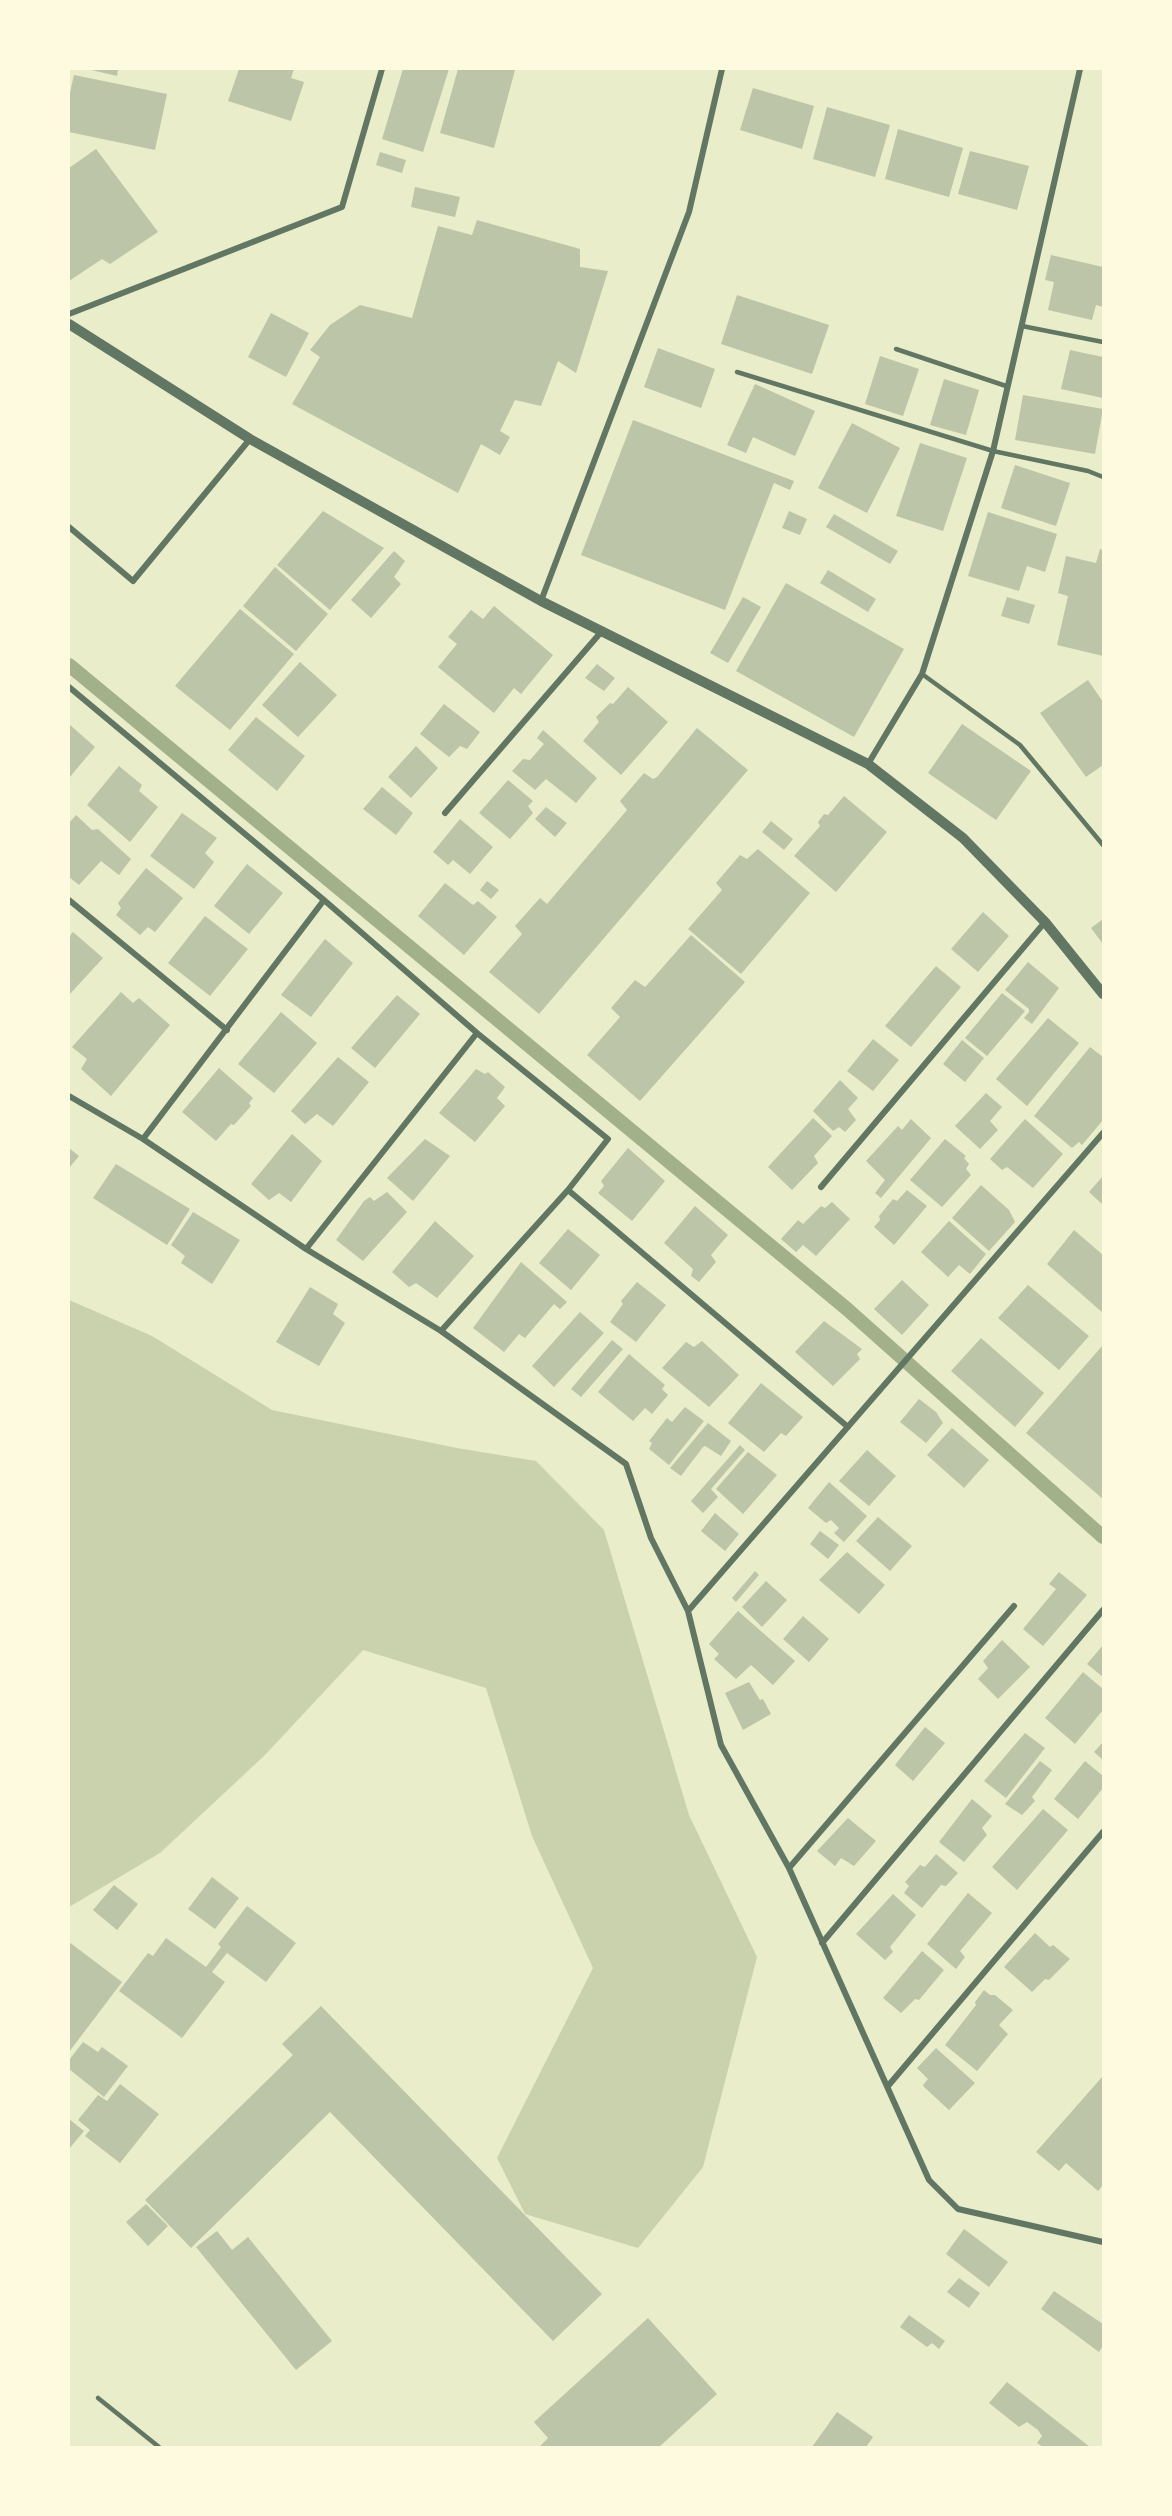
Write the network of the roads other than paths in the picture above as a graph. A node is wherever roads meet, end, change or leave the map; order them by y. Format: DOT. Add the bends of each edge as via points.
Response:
graph roads {
  1 [pos="382,69"];
  2 [pos="722,69"];
  3 [pos="1080,69"];
  4 [pos="69,314"];
  5 [pos="69,324"];
  6 [pos="1022,326"];
  7 [pos="1103,342"];
  8 [pos="896,349"];
  9 [pos="737,372"];
  10 [pos="1006,386"];
  11 [pos="250,439"];
  12 [pos="993,451"];
  13 [pos="1103,477"];
  14 [pos="69,527"];
  15 [pos="541,601"];
  16 [pos="602,631"];
  17 [pos="921,674"];
  18 [pos="69,687"];
  19 [pos="868,764"];
  20 [pos="445,813"];
  21 [pos="1103,845"];
  22 [pos="69,900"];
  23 [pos="324,900"];
  24 [pos="1045,922"];
  25 [pos="1103,994"];
  26 [pos="227,1030"];
  27 [pos="477,1034"];
  28 [pos="69,1096"];
  29 [pos="1103,1133"];
  30 [pos="144,1139"];
  31 [pos="821,1187"];
  32 [pos="568,1190"];
  33 [pos="306,1249"];
  34 [pos="441,1331"];
  35 [pos="848,1427"];
  36 [pos="1014,1606"];
  37 [pos="1103,1610"];
  38 [pos="687,1611"];
  39 [pos="1103,1832"];
  40 [pos="789,1868"];
  41 [pos="822,1943"];
  42 [pos="888,2086"];
  43 [pos="1103,2242"];
  44 [pos="98,2398"];
  45 [pos="159,2447"];
  1 -- 4 [label="street" via="342,207"];
  2 -- 15 [label="street" via="689,212"];
  3 -- 6 [label="street"];
  5 -- 11 [label="street"];
  6 -- 7 [label="lane"];
  6 -- 10 [label="street"];
  8 -- 10 [label="lane"];
  9 -- 12 [label="lane"];
  10 -- 12 [label="street"];
  11 -- 14 [label="street" via="133,581"];
  11 -- 15 [label="street"];
  12 -- 13 [label="lane"];
  12 -- 17 [label="street"];
  15 -- 16 [label="street"];
  16 -- 19 [label="street"];
  16 -- 20 [label="street"];
  17 -- 19 [label="street"];
  17 -- 21 [label="lane" via="1020,745"];
  18 -- 23 [label="street"];
  19 -- 24 [label="street" via="963,838"];
  22 -- 26 [label="street"];
  23 -- 26 [label="street"];
  23 -- 27 [label="street"];
  24 -- 25 [label="street"];
  24 -- 31 [label="street"];
  26 -- 30 [label="street"];
  27 -- 32 [label="street" via="608,1139"];
  27 -- 33 [label="street"];
  28 -- 30 [label="street"];
  29 -- 35 [label="street"];
  30 -- 33 [label="street"];
  32 -- 34 [label="street"];
  32 -- 35 [label="street"];
  33 -- 34 [label="street"];
  34 -- 38 [label="street" via="626,1464 651,1538"];
  35 -- 38 [label="street"];
  36 -- 40 [label="street"];
  37 -- 41 [label="street"];
  38 -- 40 [label="street" via="721,1745"];
  39 -- 42 [label="street"];
  40 -- 41 [label="street"];
  41 -- 42 [label="street"];
  42 -- 43 [label="street" via="929,2181 958,2209"];
  44 -- 45 [label="lane"];
}
